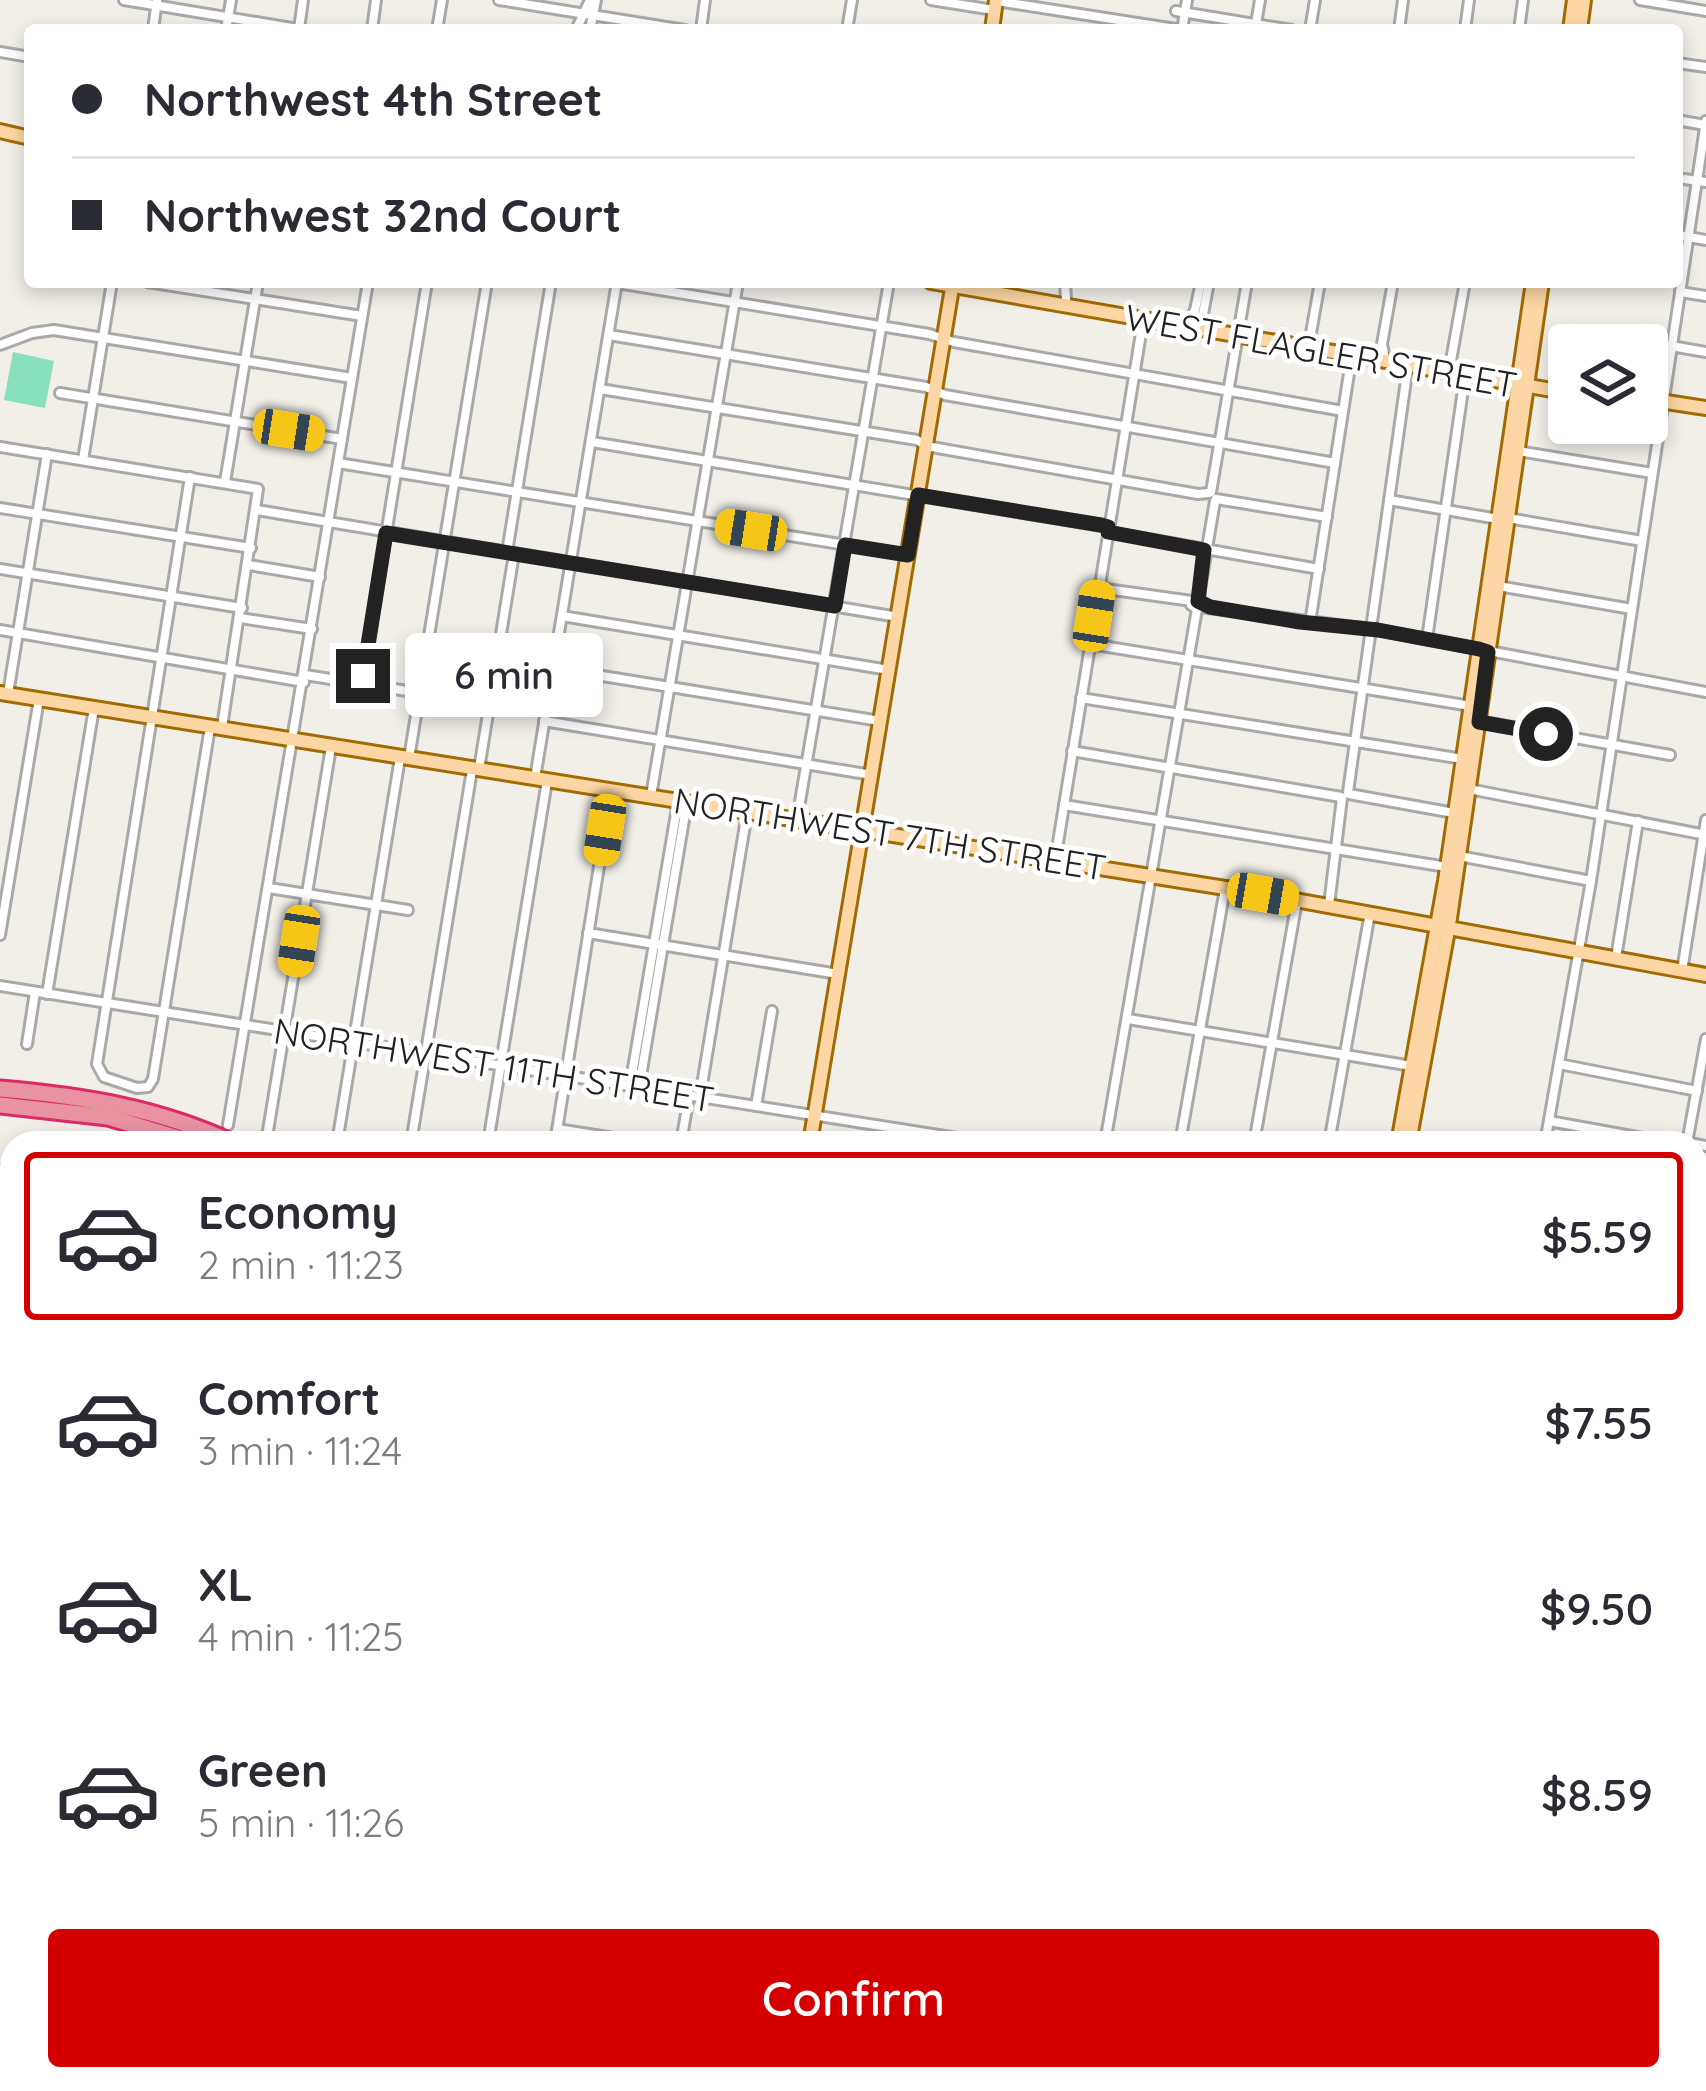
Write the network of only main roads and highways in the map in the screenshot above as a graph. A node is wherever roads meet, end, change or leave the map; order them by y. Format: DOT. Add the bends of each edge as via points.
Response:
graph roads {
  1 [pos="952,288"];
  2 [pos="973,288"];
  3 [pos="1026,288"];
  4 [pos="1538,288"];
  5 [pos="1062,292"];
  6 [pos="1098,306"];
  7 [pos="1082,310"];
  8 [pos="1160,316"];
  9 [pos="1143,321"];
  10 [pos="1238,334"];
  11 [pos="1408,362"];
  12 [pos="1522,382"];
  13 [pos="1548,386"];
  14 [pos="1668,406"];
  15 [pos="1706,412"];
  16 [pos="1503,519"];
  17 [pos="1484,651"];
  18 [pos="4,694"];
  19 [pos="1462,764"];
  20 [pos="1469,789"];
  21 [pos="1455,813"];
  22 [pos="862,829"];
  23 [pos="1462,832"];
  24 [pos="1444,924"];
  25 [pos="1706,975"];
  26 [pos="1418,1074"];
  27 [pos="0,1089"];
  28 [pos="0,1106"];
  29 [pos="154,1131"];
  30 [pos="201,1131"];
  31 [pos="812,1131"];
  32 [pos="1401,1131"];
  33 [pos="1411,1131"];
  1 -- 22 [label="main road"];
  2 -- 7 [label="main road, WEST FLAGLER STREET"];
  3 -- 5 [label="main road, WEST FLAGLER STREET"];
  4 -- 12 [label="main road"];
  5 -- 6 [label="main road, WEST FLAGLER STREET"];
  6 -- 7 [label="main road"];
  6 -- 8 [label="main road, WEST FLAGLER STREET"];
  7 -- 9 [label="main road, WEST FLAGLER STREET"];
  8 -- 9 [label="main road"];
  8 -- 10 [label="main road, WEST FLAGLER STREET"];
  9 -- 10 [label="main road, WEST FLAGLER STREET"];
  10 -- 11 [label="main road, WEST FLAGLER STREET" via="1351,360"];
  10 -- 11 [label="main road, WEST FLAGLER STREET" via="1380,351"];
  11 -- 12 [label="main road, WEST FLAGLER STREET"];
  11 -- 12 [label="main road, WEST FLAGLER STREET"];
  12 -- 13 [label="main road, WEST FLAGLER STREET"];
  12 -- 16 [label="main road"];
  12 -- 16 [label="main road"];
  14 -- 15 [label="main road"];
  16 -- 17 [label="main road"];
  16 -- 17 [label="main road"];
  17 -- 19 [label="main road"];
  17 -- 20 [label="main road"];
  18 -- 22 [label="main road, NORTHWEST 7TH STREET"];
  19 -- 20 [label="main road"];
  19 -- 21 [label="main road"];
  20 -- 23 [label="main road"];
  21 -- 23 [label="main road"];
  21 -- 24 [label="main road"];
  22 -- 24 [label="main road, NORTHWEST 7TH STREET"];
  22 -- 31 [label="main road"];
  23 -- 24 [label="main road"];
  24 -- 25 [label="main road, NORTHWEST 7TH STREET"];
  24 -- 26 [label="main road"];
  24 -- 26 [label="main road" via="1415,1049"];
  26 -- 32 [label="main road"];
  26 -- 33 [label="main road"];
  27 -- 30 [label="highway" via="133,1106"];
  28 -- 29 [label="highway" via="108,1117"];
}
